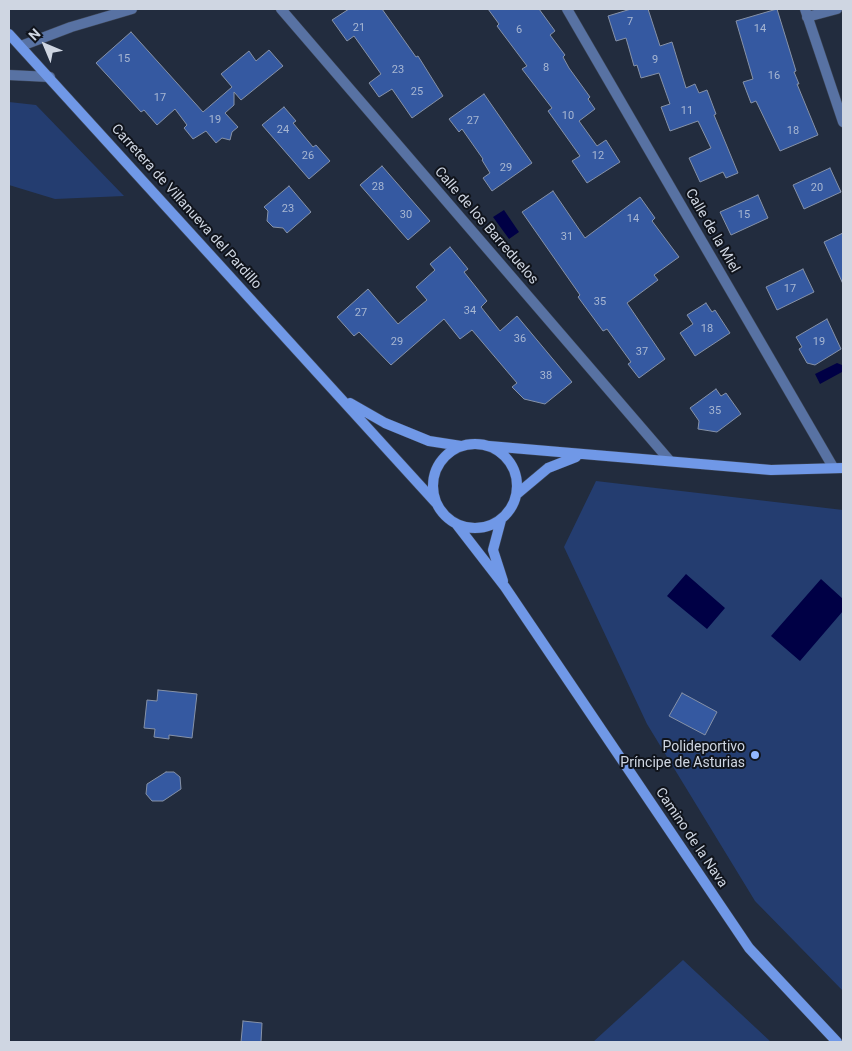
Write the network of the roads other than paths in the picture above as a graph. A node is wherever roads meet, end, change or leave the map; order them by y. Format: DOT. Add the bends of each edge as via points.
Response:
graph roads {
  1 [pos="132,9"];
  2 [pos="281,9"];
  3 [pos="567,9"];
  4 [pos="837,9"];
  5 [pos="806,13"];
  6 [pos="10,37"];
  7 [pos="21,46"];
  8 [pos="9,75"];
  9 [pos="50,77"];
  10 [pos="843,122"];
  11 [pos="342,399"];
  12 [pos="461,446"];
  13 [pos="489,446"];
  14 [pos="582,455"];
  15 [pos="670,461"];
  16 [pos="838,468"];
  17 [pos="517,494"];
  18 [pos="436,503"];
  19 [pos="501,520"];
  20 [pos="457,525"];
  21 [pos="505,587"];
  22 [pos="837,1042"];
  1 -- 7 [label="street"];
  2 -- 15 [label="street, Calle de los Barreduelos"];
  3 -- 16 [label="street, Calle de la Miel"];
  4 -- 5 [label="street"];
  5 -- 10 [label="street"];
  6 -- 7 [label="street, Carretera de Villanueva del Pardillo"];
  7 -- 9 [label="street, Carretera de Villanueva del Pardillo"];
  8 -- 9 [label="street"];
  9 -- 11 [label="street, Carretera de Villanueva del Pardillo"];
  11 -- 12 [label="street, Carretera de Villanueva del Pardillo" via="385,423 429,441"];
  11 -- 18 [label="street, Carretera de Villanueva del Pardillo"];
  12 -- 13 [label="street"];
  12 -- 18 [label="street" via="449,453 434,476"];
  13 -- 14 [label="street"];
  13 -- 17 [label="street" via="509,460 515,471"];
  14 -- 15 [label="street"];
  14 -- 17 [label="street" via="548,468"];
  15 -- 16 [label="street" via="771,470"];
  17 -- 19 [label="street"];
  18 -- 20 [label="street" via="444,516"];
  19 -- 20 [label="street" via="479,529"];
  19 -- 21 [label="street, Camino de la Nava" via="493,550"];
  20 -- 21 [label="street, Camino de la Nava"];
  21 -- 22 [label="street, Camino de la Nava" via="749,948"];
}
